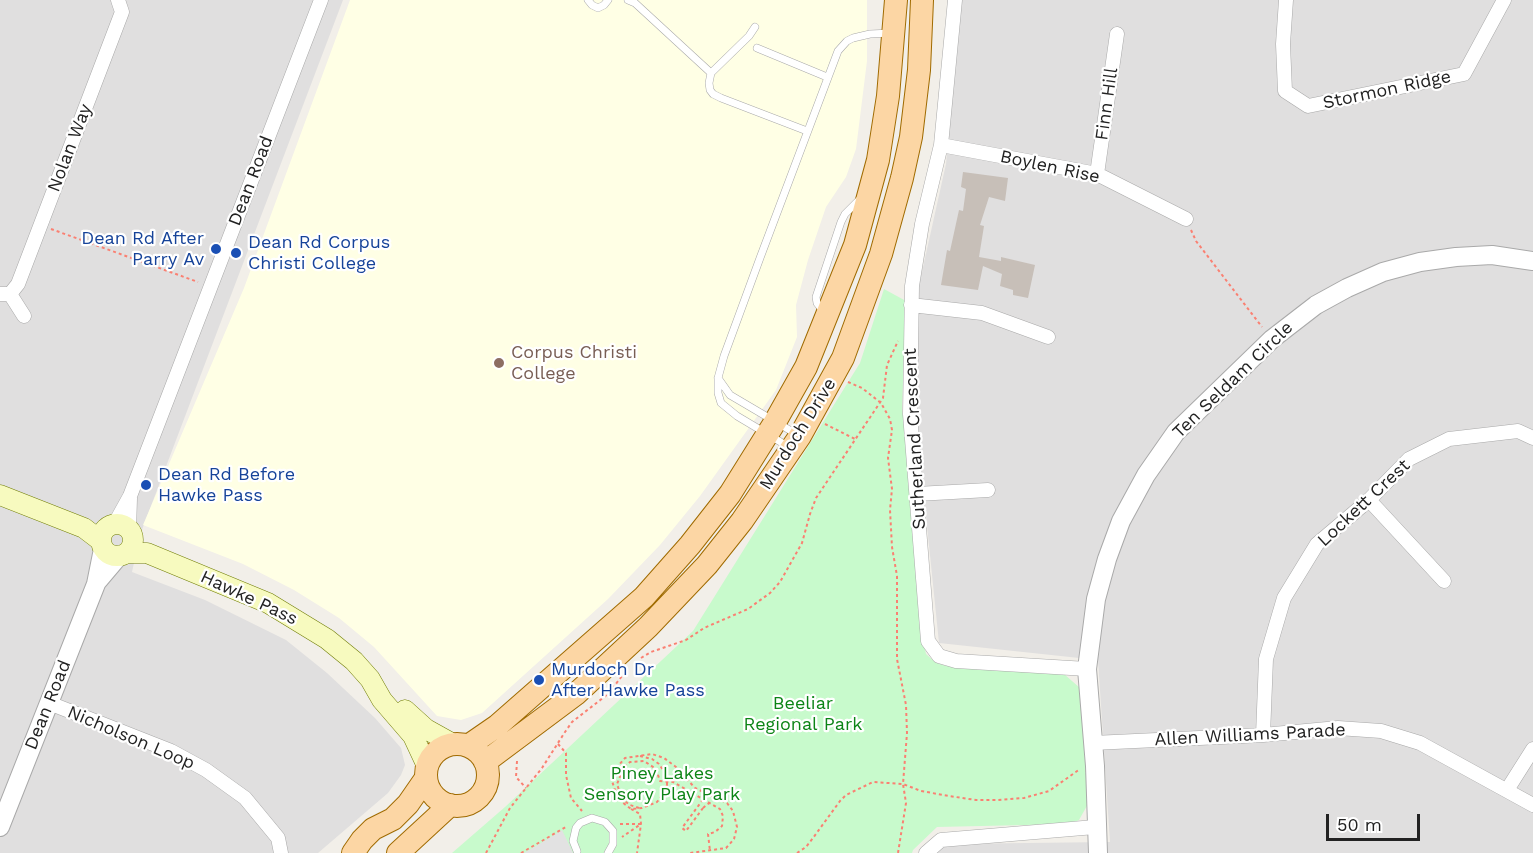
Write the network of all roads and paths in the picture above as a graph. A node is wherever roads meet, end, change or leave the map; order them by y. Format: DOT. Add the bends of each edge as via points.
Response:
graph roads {
  1 [pos="118,0"];
  2 [pos="321,0"];
  3 [pos="588,0"];
  4 [pos="608,0"];
  5 [pos="628,0"];
  6 [pos="896,0"];
  7 [pos="922,0"];
  8 [pos="955,0"];
  9 [pos="1286,0"];
  10 [pos="1504,0"];
  11 [pos="755,27"];
  12 [pos="894,33"];
  13 [pos="1118,34"];
  14 [pos="757,48"];
  15 [pos="711,73"];
  16 [pos="827,77"];
  17 [pos="807,131"];
  18 [pos="941,145"];
  19 [pos="1097,174"];
  20 [pos="1186,219"];
  21 [pos="40,225"];
  22 [pos="1533,261"];
  23 [pos="211,287"];
  24 [pos="5,294"];
  25 [pos="911,305"];
  26 [pos="24,316"];
  27 [pos="1048,337"];
  28 [pos="1272,339"];
  29 [pos="851,373"];
  30 [pos="718,378"];
  31 [pos="848,382"];
  32 [pos="846,386"];
  33 [pos="829,418"];
  34 [pos="771,428"];
  35 [pos="1533,438"];
  36 [pos="855,440"];
  37 [pos="796,442"];
  38 [pos="988,490"];
  39 [pos="916,494"];
  40 [pos="0,495"];
  41 [pos="1369,500"];
  42 [pos="116,540"];
  43 [pos="1444,581"];
  44 [pos="1087,669"];
  45 [pos="370,679"];
  46 [pos="49,703"];
  47 [pos="1263,735"];
  48 [pos="1092,743"];
  49 [pos="558,744"];
  50 [pos="461,745"];
  51 [pos="1533,749"];
  52 [pos="637,755"];
  53 [pos="628,757"];
  54 [pos="485,762"];
  55 [pos="630,762"];
  56 [pos="1095,766"];
  57 [pos="426,772"];
  58 [pos="903,784"];
  59 [pos="1507,790"];
  60 [pos="708,794"];
  61 [pos="709,803"];
  62 [pos="450,805"];
  63 [pos="1533,805"];
  64 [pos="642,808"];
  65 [pos="631,809"];
  66 [pos="584,813"];
  67 [pos="569,824"];
  68 [pos="0,827"];
  69 [pos="1095,827"];
  70 [pos="710,850"];
  71 [pos="400,852"];
  72 [pos="578,852"];
  73 [pos="281,853"];
  74 [pos="353,853"];
  75 [pos="521,853"];
  76 [pos="608,853"];
  77 [pos="637,853"];
  78 [pos="690,853"];
  79 [pos="797,853"];
  80 [pos="898,853"];
  81 [pos="926,853"];
  82 [pos="1098,853"];
  1 -- 21 [label="street, Nolan Way" via="122,12"];
  2 -- 23 [label="street, Dean Road"];
  3 -- 4 [label="lane" via="598,8"];
  5 -- 15 [label="lane"];
  6 -- 12 [label="main road, Murdoch Drive"];
  7 -- 37 [label="main road, Murdoch Drive" via="911,137 881,254 843,358"];
  8 -- 18 [label="street, Sutherland Crescent"];
  9 -- 10 [label="street, Stormon Ridge" via="1285,91 1308,106 1464,74"];
  11 -- 15 [label="lane"];
  12 -- 16 [label="lane" via="870,34 847,41 838,51"];
  12 -- 34 [label="main road, Murdoch Drive" via="880,150 855,245 806,367"];
  13 -- 19 [label="street, Finn Hill"];
  14 -- 16 [label="lane"];
  15 -- 17 [label="lane" via="713,94"];
  16 -- 17 [label="lane"];
  17 -- 30 [label="lane"];
  18 -- 19 [label="street, Boylen Rise"];
  18 -- 25 [label="street, Sutherland Crescent" via="920,234"];
  19 -- 20 [label="street, Boylen Rise"];
  20 -- 28 [label="path" via="1196,241"];
  21 -- 23 [label="path"];
  21 -- 24 [label="street, Nolan Way" via="18,284"];
  22 -- 28 [label="street, Ten Seldam Circle" via="1492,255 1456,257 1383,273 1316,305"];
  23 -- 42 [label="street, Dean Road"];
  24 -- 26 [label="street, Nolan Way"];
  25 -- 27 [label="street" via="982,313"];
  25 -- 39 [label="street, Sutherland Crescent" via="910,414"];
  28 -- 44 [label="street, Ten Seldam Circle" via="1176,432 1132,498 1107,559 1096,599"];
  29 -- 31 [label="path"];
  30 -- 34 [label="lane" via="730,395"];
  30 -- 34 [label="lane" via="721,403 737,416"];
  31 -- 32 [label="path"];
  31 -- 58 [label="path" via="881,403 892,430 888,458 897,576 897,659 906,714"];
  33 -- 36 [label="path" via="825,424"];
  34 -- 37 [label="lane"];
  34 -- 37 [label="lane"];
  34 -- 50 [label="main road, Murdoch Drive" via="730,494 644,597 497,726"];
  35 -- 41 [label="street, Lockett Crest" via="1518,431 1449,439 1409,459"];
  37 -- 54 [label="main road, Murdoch Drive" via="735,530 648,627 576,694"];
  38 -- 39 [label="street"];
  39 -- 44 [label="street, Sutherland Crescent" via="928,641 934,652 956,661"];
  40 -- 42 [label="main road"];
  41 -- 43 [label="street"];
  41 -- 47 [label="street, Lockett Crest" via="1317,544 1284,598 1266,659"];
  42 -- 45 [label="main road, Hawke Pass" via="283,611 327,639"];
  42 -- 46 [label="street, Dean Road"];
  44 -- 48 [label="street, Ten Seldam Circle"];
  45 -- 50 [label="main road, Hawke Pass" via="426,729"];
  45 -- 57 [label="main road, Hawke Pass" via="382,700 413,736"];
  46 -- 68 [label="street, Dean Road"];
  46 -- 73 [label="street, Nicholson Loop" via="171,751 206,770 245,798 278,838"];
  47 -- 48 [label="street, Allen Williams Parade"];
  47 -- 59 [label="street, Allen Williams Parade" via="1338,728 1381,731 1420,743"];
  48 -- 56 [label="street, Ten Seldam Circle"];
  49 -- 66 [label="path" via="566,753 571,798"];
  50 -- 54 [label="main road" via="477,751"];
  50 -- 57 [label="main road" via="437,751"];
  51 -- 59 [label="street"];
  52 -- 53 [label="path"];
  52 -- 60 [label="path" via="664,758 695,788"];
  52 -- 64 [label="path, bridge" via="659,764 668,785 657,802"];
  53 -- 55 [label="path"];
  53 -- 65 [label="path" via="618,766 612,787 618,799"];
  54 -- 62 [label="main road" via="487,779 481,794 467,804"];
  55 -- 61 [label="path" via="650,763 660,780 673,782"];
  55 -- 64 [label="path" via="619,776 618,791 630,805"];
  56 -- 58 [label="path" via="1080,769 1049,791 1024,798 976,800"];
  56 -- 69 [label="street, Ten Seldam Circle"];
  57 -- 62 [label="main road" via="428,786 436,798"];
  57 -- 74 [label="main road" via="408,804 393,819 373,829"];
  58 -- 79 [label="path" via="873,782 846,795 806,847"];
  58 -- 80 [label="path" via="906,803"];
  59 -- 63 [label="street, Allen Williams Parade"];
  60 -- 61 [label="path, bridge" via="682,828 686,831"];
  60 -- 70 [label="path" via="727,803 737,827 726,848"];
  61 -- 70 [label="path" via="720,809 723,816 722,826 708,834"];
  62 -- 71 [label="main road"];
  64 -- 65 [label="path"];
  65 -- 77 [label="path" via="640,814 642,824"];
  67 -- 75 [label="path"];
  69 -- 81 [label="street" via="941,840"];
  69 -- 82 [label="street, Ten Seldam Circle"];
  70 -- 78 [label="path"];
  72 -- 76 [label="lane" via="573,841 576,828 592,818 613,831"];
}
